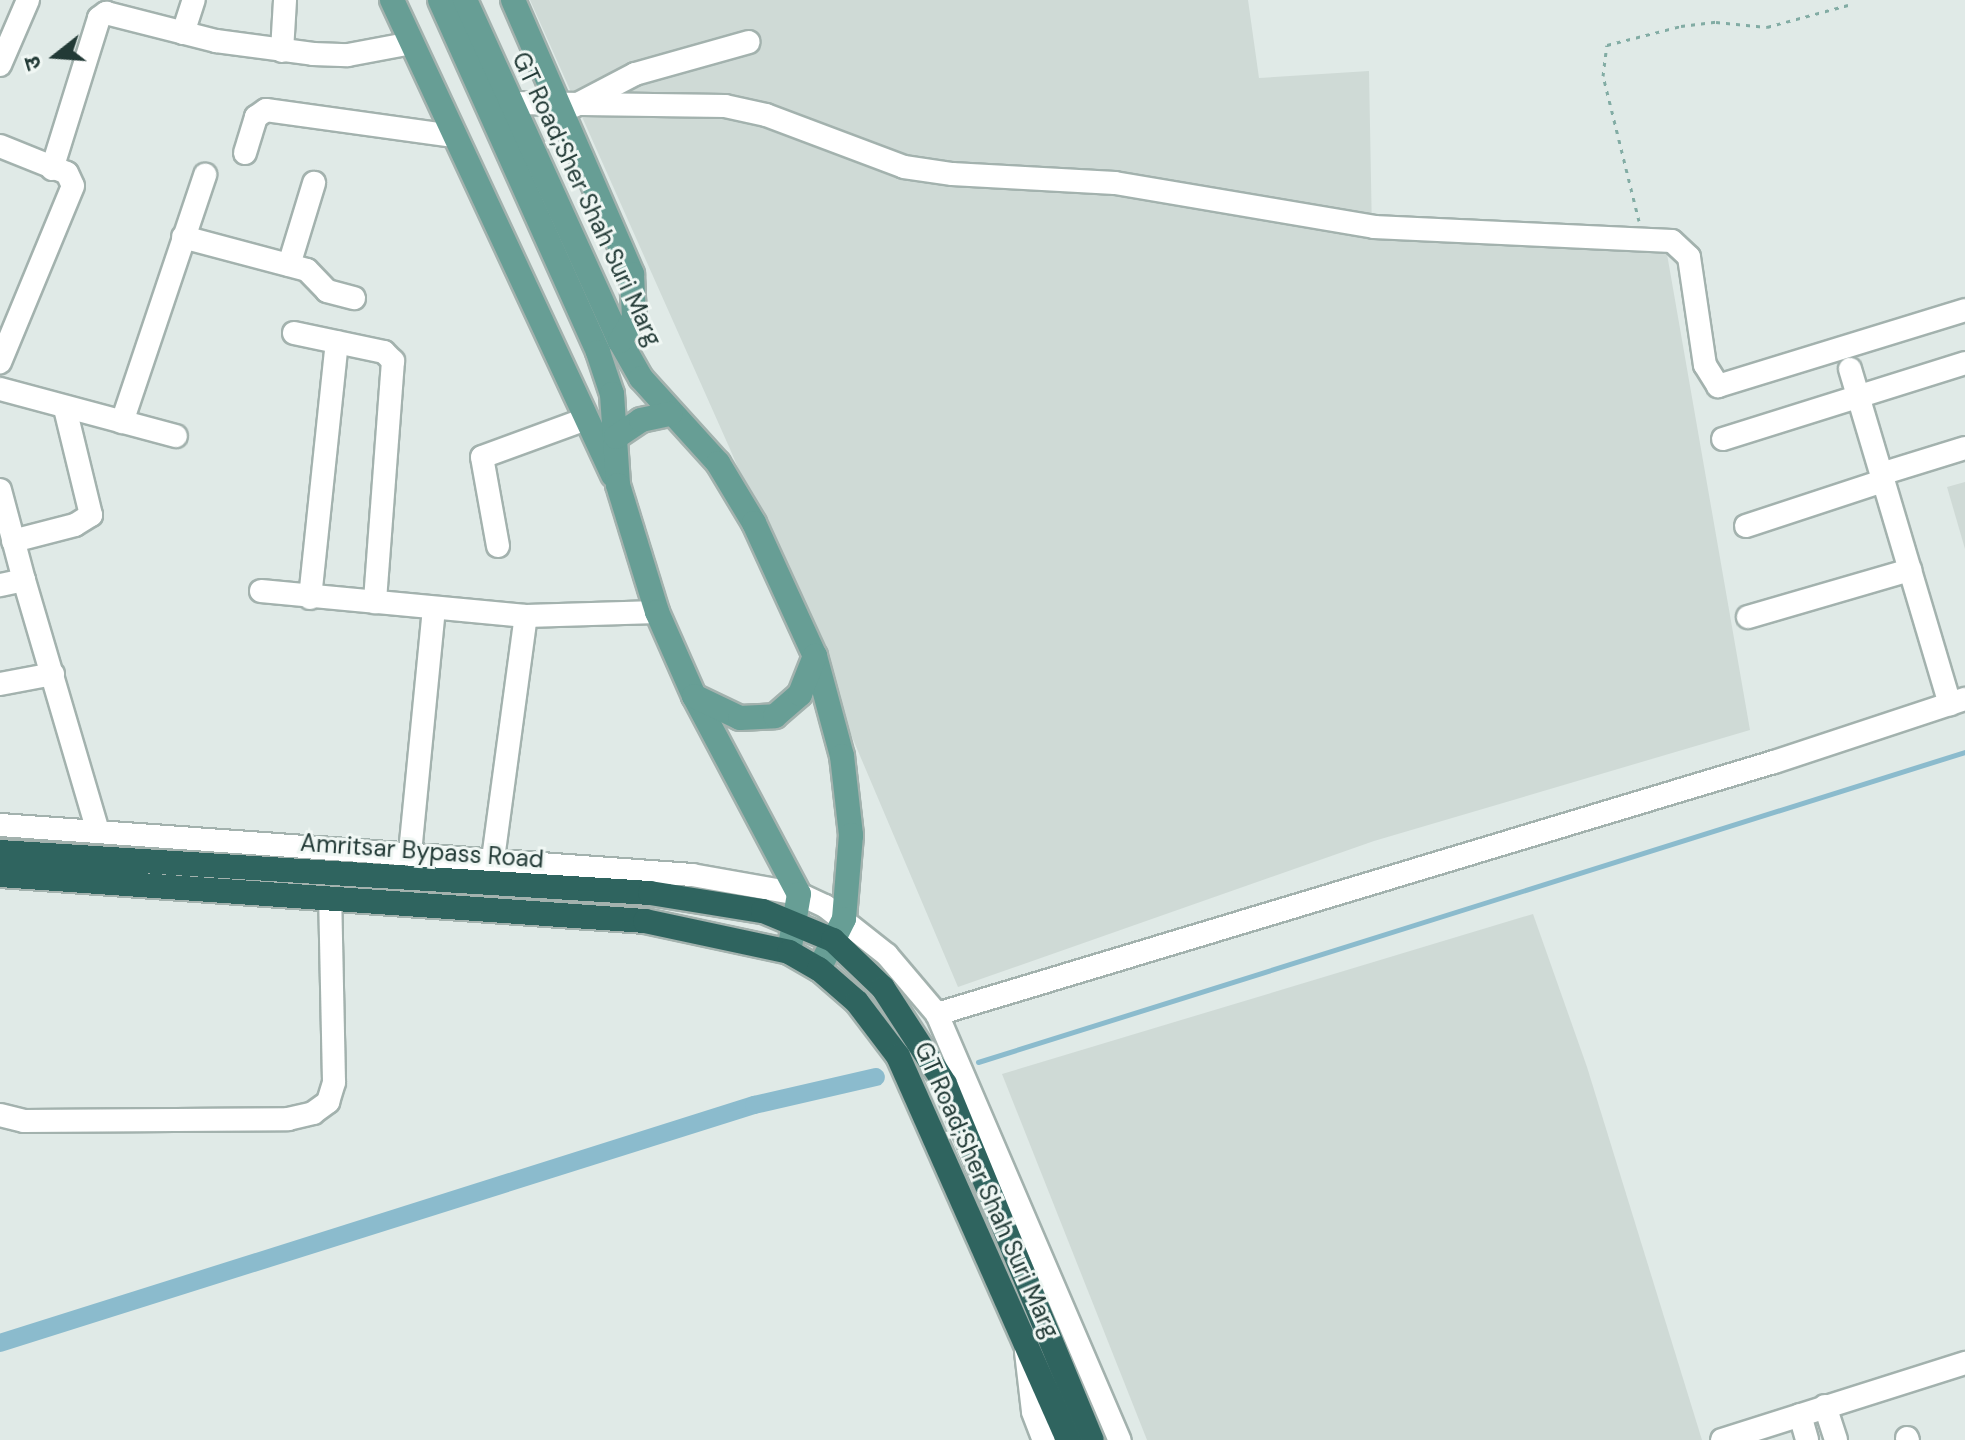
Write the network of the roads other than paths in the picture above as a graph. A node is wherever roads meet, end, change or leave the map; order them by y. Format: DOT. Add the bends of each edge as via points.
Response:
graph roads {
  1 [pos="28,0"];
  2 [pos="194,0"];
  3 [pos="285,0"];
  4 [pos="392,0"];
  5 [pos="440,0"];
  6 [pos="465,0"];
  7 [pos="513,0"];
  8 [pos="183,33"];
  9 [pos="749,42"];
  10 [pos="412,43"];
  11 [pos="282,51"];
  12 [pos="0,65"];
  13 [pos="511,103"];
  14 [pos="567,106"];
  15 [pos="454,136"];
  16 [pos="0,146"];
  17 [pos="245,153"];
  18 [pos="52,169"];
  19 [pos="205,175"];
  20 [pos="314,183"];
  21 [pos="183,237"];
  22 [pos="289,265"];
  23 [pos="354,298"];
  24 [pos="1965,310"];
  25 [pos="294,333"];
  26 [pos="620,341"];
  27 [pos="337,342"];
  28 [pos="0,362"];
  29 [pos="1965,363"];
  30 [pos="1850,369"];
  31 [pos="0,389"];
  32 [pos="1859,399"];
  33 [pos="65,408"];
  34 [pos="670,414"];
  35 [pos="586,419"];
  36 [pos="122,422"];
  37 [pos="176,436"];
  38 [pos="616,437"];
  39 [pos="1723,439"];
  40 [pos="1965,448"];
  41 [pos="1882,478"];
  42 [pos="618,485"];
  43 [pos="0,490"];
  44 [pos="1746,526"];
  45 [pos="13,541"];
  46 [pos="498,546"];
  47 [pos="1910,570"];
  48 [pos="24,580"];
  49 [pos="0,585"];
  50 [pos="261,591"];
  51 [pos="310,598"];
  52 [pos="375,602"];
  53 [pos="434,608"];
  54 [pos="657,612"];
  55 [pos="526,616"];
  56 [pos="1748,617"];
  57 [pos="815,656"];
  58 [pos="53,674"];
  59 [pos="0,684"];
  60 [pos="694,696"];
  61 [pos="1958,702"];
  62 [pos="0,825"];
  63 [pos="98,831"];
  64 [pos="0,852"];
  65 [pos="410,853"];
  66 [pos="493,859"];
  67 [pos="0,875"];
  68 [pos="799,894"];
  69 [pos="330,898"];
  70 [pos="798,922"];
  71 [pos="838,930"];
  72 [pos="789,952"];
  73 [pos="819,969"];
  74 [pos="937,1014"];
  75 [pos="0,1115"];
  76 [pos="1025,1343"];
  77 [pos="1965,1363"];
  78 [pos="1825,1406"];
  79 [pos="1800,1415"];
  80 [pos="1044,1440"];
  81 [pos="1068,1440"];
  82 [pos="1092,1440"];
  83 [pos="1120,1440"];
  84 [pos="1722,1440"];
  85 [pos="1807,1440"];
  86 [pos="1836,1440"];
  1 -- 12 [label="street"];
  2 -- 8 [label="street"];
  3 -- 11 [label="street"];
  4 -- 10 [label="main road"];
  5 -- 38 [label="main road, GT Road;Sher Shah Suri Marg" via="598,352 612,394"];
  6 -- 13 [label="main road, GT Road;Sher Shah Suri Marg"];
  7 -- 14 [label="main road"];
  8 -- 11 [label="street"];
  8 -- 18 [label="street" via="113,13 99,18"];
  9 -- 14 [label="street" via="635,74"];
  10 -- 11 [label="street" via="348,55"];
  10 -- 15 [label="main road"];
  13 -- 14 [label="street"];
  13 -- 26 [label="main road, GT Road;Sher Shah Suri Marg"];
  14 -- 24 [label="street" via="725,106 766,115 904,167 1115,183 1374,227 1672,241 1686,250 1705,365 1718,386"];
  14 -- 26 [label="main road" via="632,274 634,318"];
  15 -- 17 [label="street" via="266,110 256,117"];
  15 -- 35 [label="main road"];
  16 -- 18 [label="street"];
  18 -- 28 [label="street" via="67,173 73,186"];
  19 -- 21 [label="street"];
  20 -- 22 [label="street"];
  21 -- 22 [label="street"];
  21 -- 36 [label="street"];
  22 -- 23 [label="street" via="307,270 327,291"];
  25 -- 27 [label="street"];
  26 -- 34 [label="main road, GT Road;Sher Shah Suri Marg"];
  27 -- 51 [label="street"];
  27 -- 52 [label="street" via="384,352 394,368"];
  29 -- 32 [label="street"];
  30 -- 32 [label="street"];
  31 -- 33 [label="street"];
  32 -- 39 [label="street"];
  32 -- 41 [label="street"];
  33 -- 36 [label="street"];
  33 -- 45 [label="street" via="91,515 75,525"];
  34 -- 38 [label="main road" via="641,420"];
  34 -- 57 [label="main road, GT Road;Sher Shah Suri Marg" via="725,475 754,523"];
  35 -- 42 [label="main road"];
  35 -- 46 [label="street" via="482,457"];
  36 -- 37 [label="street"];
  38 -- 42 [label="main road, GT Road;Sher Shah Suri Marg"];
  40 -- 41 [label="street"];
  41 -- 44 [label="street"];
  41 -- 47 [label="street"];
  42 -- 54 [label="main road, GT Road;Sher Shah Suri Marg"];
  43 -- 45 [label="street"];
  45 -- 48 [label="street"];
  47 -- 56 [label="street"];
  47 -- 61 [label="street"];
  48 -- 49 [label="street"];
  48 -- 58 [label="street"];
  50 -- 51 [label="street"];
  51 -- 52 [label="street"];
  52 -- 53 [label="street"];
  53 -- 55 [label="street"];
  53 -- 65 [label="street"];
  54 -- 55 [label="street"];
  54 -- 60 [label="main road, GT Road;Sher Shah Suri Marg"];
  55 -- 66 [label="street"];
  57 -- 60 [label="main road" via="800,694 775,716 740,718"];
  57 -- 71 [label="main road, GT Road;Sher Shah Suri Marg" via="842,756 851,835"];
  58 -- 59 [label="street"];
  58 -- 63 [label="street"];
  60 -- 68 [label="main road, GT Road;Sher Shah Suri Marg"];
  61 -- 74 [label="street"];
  62 -- 63 [label="street"];
  63 -- 65 [label="street"];
  64 -- 70 [label="highway, Amritsar Bypass Road" via="650,893 763,911"];
  65 -- 66 [label="street"];
  66 -- 68 [label="street" via="692,875"];
  67 -- 69 [label="highway"];
  68 -- 70 [label="main road, GT Road;Sher Shah Suri Marg"];
  68 -- 71 [label="street"];
  69 -- 72 [label="highway" via="645,921"];
  69 -- 75 [label="street" via="334,1082 328,1102 313,1113 288,1119 24,1121"];
  70 -- 71 [label="highway, Amritsar Bypass Road"];
  70 -- 72 [label="main road, GT Road;Sher Shah Suri Marg"];
  71 -- 73 [label="main road, GT Road;Sher Shah Suri Marg"];
  71 -- 74 [label="street" via="887,955"];
  71 -- 82 [label="highway, GT Road;Sher Shah Suri Marg" via="945,1084"];
  72 -- 73 [label="highway"];
  73 -- 76 [label="highway, GT Road;Sher Shah Suri Marg" via="865,1011 898,1056"];
  74 -- 83 [label="street"];
  76 -- 80 [label="street" via="1033,1412"];
  76 -- 81 [label="highway, GT Road;Sher Shah Suri Marg"];
  77 -- 78 [label="street"];
  78 -- 79 [label="street"];
  78 -- 86 [label="street"];
  79 -- 84 [label="street"];
  79 -- 85 [label="street"];
}
